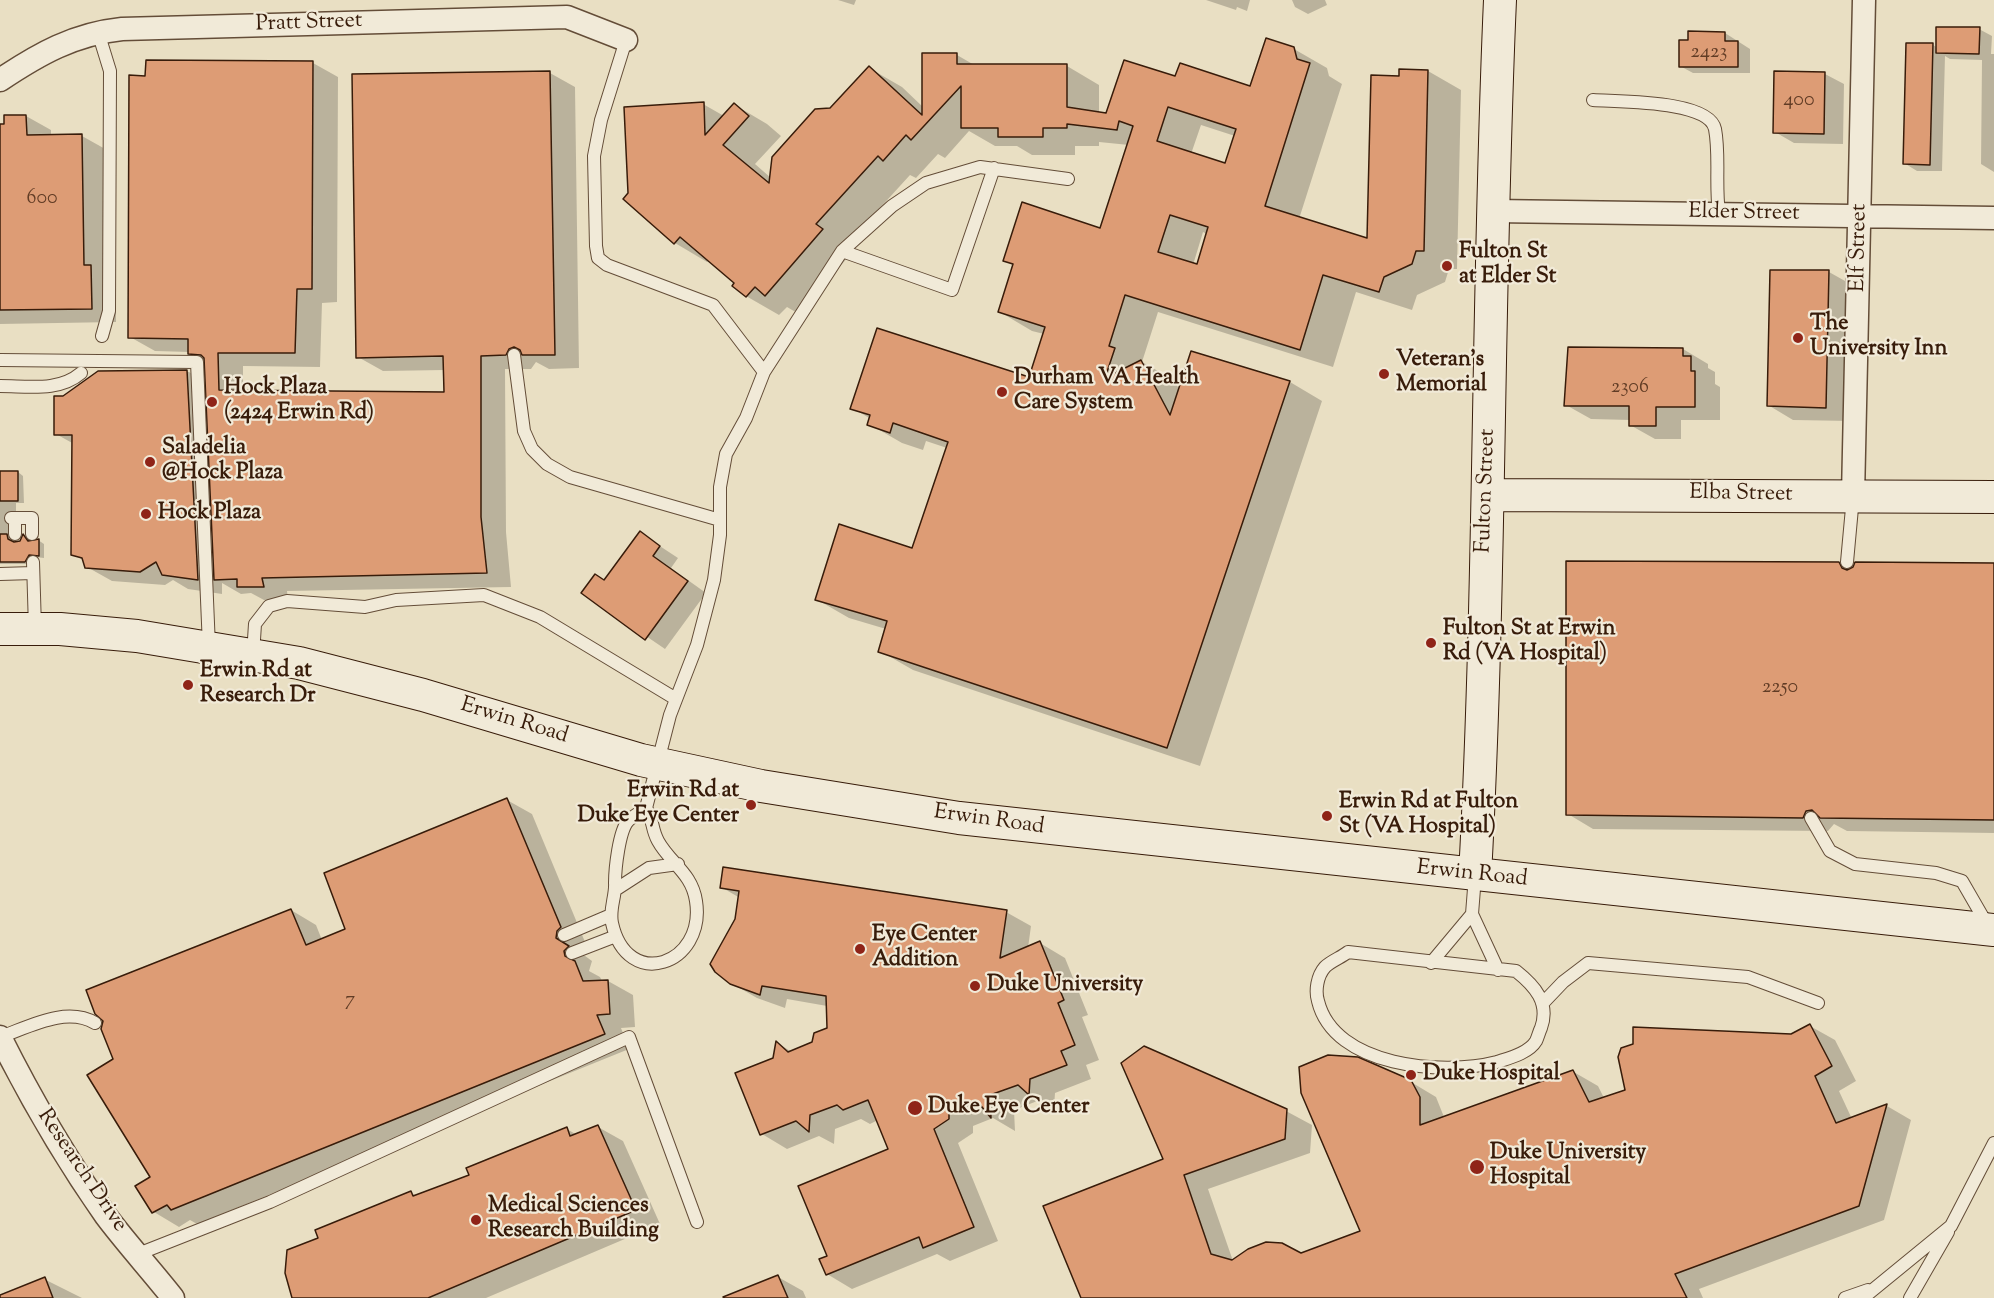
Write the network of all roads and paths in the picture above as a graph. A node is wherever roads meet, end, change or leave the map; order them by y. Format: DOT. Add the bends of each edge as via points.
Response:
graph roads {
  1 [pos="1500,0"];
  2 [pos="1864,0"];
  3 [pos="98,32"];
  4 [pos="626,40"];
  5 [pos="0,80"];
  6 [pos="1593,100"];
  7 [pos="993,168"];
  8 [pos="1068,179"];
  9 [pos="1494,211"];
  10 [pos="1719,213"];
  11 [pos="1861,218"];
  12 [pos="1994,218"];
  13 [pos="842,251"];
  14 [pos="102,336"];
  15 [pos="514,355"];
  16 [pos="0,360"];
  17 [pos="764,372"];
  18 [pos="81,373"];
  19 [pos="0,386"];
  20 [pos="1488,495"];
  21 [pos="1853,496"];
  22 [pos="1994,497"];
  23 [pos="720,520"];
  24 [pos="15,534"];
  25 [pos="32,534"];
  26 [pos="1847,562"];
  27 [pos="0,574"];
  28 [pos="0,628"];
  29 [pos="35,629"];
  30 [pos="209,646"];
  31 [pos="253,655"];
  32 [pos="676,699"];
  33 [pos="658,764"];
  34 [pos="646,808"];
  35 [pos="1811,818"];
  36 [pos="678,864"];
  37 [pos="1475,874"];
  38 [pos="615,890"];
  39 [pos="1472,914"];
  40 [pos="611,915"];
  41 [pos="1992,930"];
  42 [pos="564,935"];
  43 [pos="616,936"];
  44 [pos="572,953"];
  45 [pos="1431,963"];
  46 [pos="1498,970"];
  47 [pos="1543,1003"];
  48 [pos="1818,1003"];
  49 [pos="95,1023"];
  50 [pos="0,1037"];
  51 [pos="1994,1143"];
  52 [pos="697,1222"];
  53 [pos="1951,1226"];
  54 [pos="138,1254"];
  55 [pos="1875,1288"];
  56 [pos="173,1298"];
  57 [pos="1845,1298"];
  58 [pos="1863,1298"];
  59 [pos="1910,1298"];
  1 -- 9 [label="main road, Fulton Street"];
  2 -- 11 [label="street, Elf Street"];
  3 -- 4 [label="street, Pratt Street" via="567,17"];
  3 -- 5 [label="street, Pratt Street" via="54,47"];
  3 -- 14 [label="lane" via="110,71 109,311"];
  4 -- 17 [label="lane" via="594,156 598,258 607,265 712,305"];
  6 -- 10 [label="lane" via="1688,108 1707,116 1715,127"];
  7 -- 8 [label="lane"];
  7 -- 13 [label="lane" via="980,167 926,183 892,206"];
  7 -- 13 [label="lane" via="952,290"];
  9 -- 10 [label="street, Elder Street"];
  9 -- 20 [label="main road, Fulton Street"];
  10 -- 11 [label="street, Elder Street"];
  11 -- 12 [label="street, Elder Street"];
  11 -- 21 [label="street, Elf Street"];
  13 -- 17 [label="lane"];
  15 -- 23 [label="lane" via="524,431 532,449 547,464 570,477"];
  16 -- 30 [label="lane" via="197,362"];
  17 -- 23 [label="lane" via="746,418 726,454"];
  18 -- 19 [label="lane" via="51,386"];
  20 -- 21 [label="main road, Elba Street"];
  20 -- 37 [label="main road, Fulton Street"];
  21 -- 22 [label="main road, Elba Street"];
  21 -- 26 [label="lane"];
  23 -- 32 [label="lane" via="714,580"];
  24 -- 25 [label="lane" via="13,518 32,518"];
  27 -- 29 [label="lane" via="16,568 33,568"];
  28 -- 29 [label="main road, Erwin Road"];
  29 -- 30 [label="main road, Erwin Road"];
  30 -- 31 [label="main road, Erwin Road"];
  31 -- 32 [label="lane" via="255,624 269,606 286,601 365,607 396,600 484,595 540,617"];
  31 -- 33 [label="main road, Erwin Road" via="423,695"];
  32 -- 33 [label="lane"];
  33 -- 34 [label="lane"];
  33 -- 37 [label="main road, Erwin Road" via="761,786 959,818"];
  34 -- 36 [label="lane" via="659,843"];
  34 -- 38 [label="lane" via="626,822 615,866"];
  35 -- 41 [label="lane" via="1830,851 1855,864 1936,873 1962,881"];
  36 -- 38 [label="lane" via="649,868"];
  36 -- 43 [label="lane" via="693,887 696,903 696,922 681,953 670,962 654,966 634,959"];
  37 -- 39 [label="lane"];
  37 -- 41 [label="main road, Erwin Road"];
  38 -- 40 [label="lane"];
  39 -- 45 [label="lane"];
  39 -- 46 [label="lane"];
  40 -- 42 [label="lane"];
  40 -- 43 [label="lane"];
  43 -- 44 [label="lane"];
  45 -- 46 [label="lane"];
  45 -- 47 [label="lane" via="1348,952 1325,968 1315,990 1321,1016 1337,1034 1383,1059 1420,1067 1458,1068 1515,1057 1535,1043 1544,1018"];
  46 -- 47 [label="lane" via="1516,971 1533,984"];
  47 -- 48 [label="lane" via="1588,963 1748,977"];
  49 -- 50 [label="lane" via="86,1018 48,1020"];
  50 -- 54 [label="street, Research Drive" via="72,1165"];
  51 -- 53 [label="lane"];
  52 -- 54 [label="lane" via="629,1037 270,1202"];
  53 -- 55 [label="lane"];
  53 -- 59 [label="lane"];
  54 -- 56 [label="street, Research Drive"];
  55 -- 57 [label="lane"];
  55 -- 58 [label="lane"];
}
